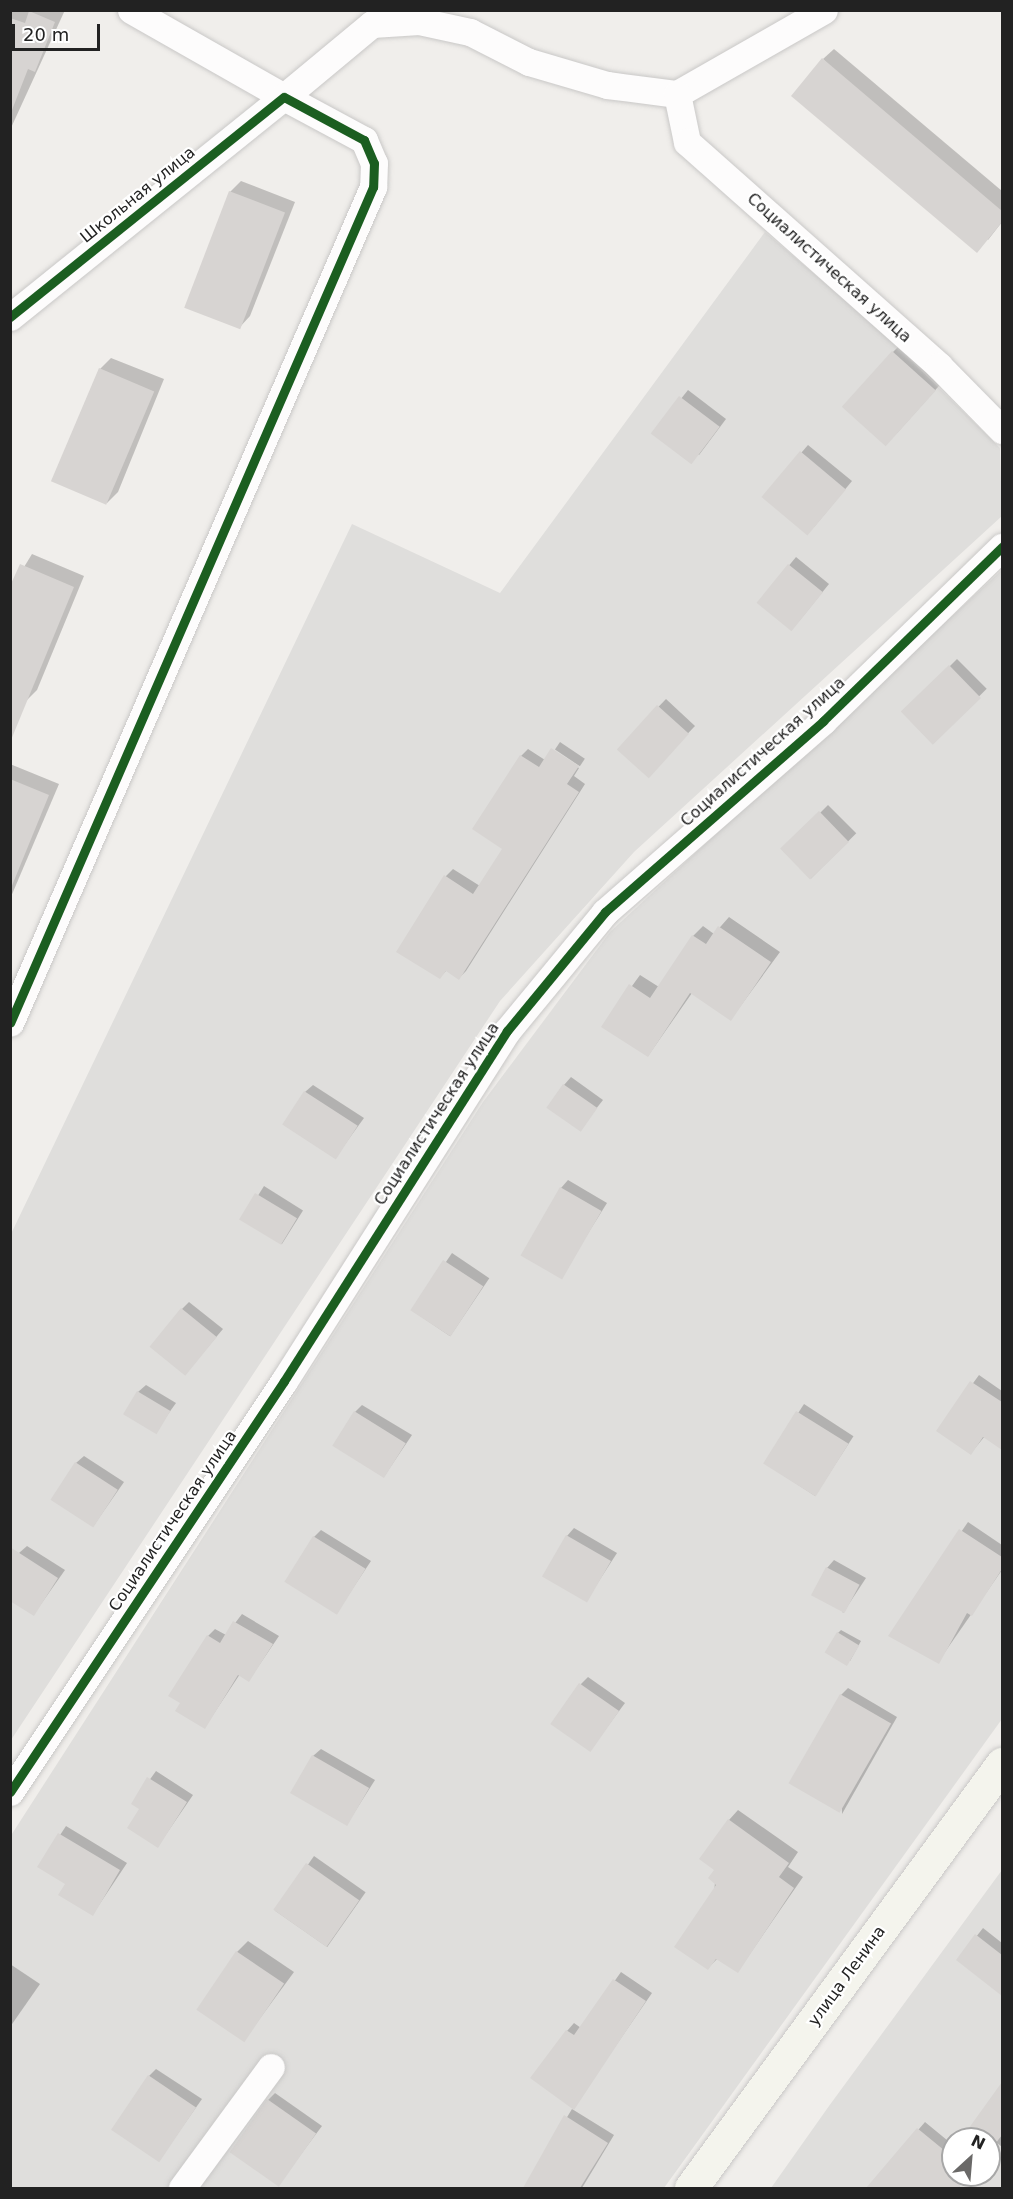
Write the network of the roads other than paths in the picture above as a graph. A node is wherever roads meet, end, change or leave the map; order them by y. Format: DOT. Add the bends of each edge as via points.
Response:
graph roads {
  1 [pos="131,10"];
  2 [pos="824,10"];
  3 [pos="677,94"];
  4 [pos="284,97"];
  5 [pos="10,317"];
  6 [pos="1002,430"];
  7 [pos="1002,547"];
  8 [pos="10,1023"];
  9 [pos="1002,1764"];
  10 [pos="10,1792"];
  11 [pos="271,2067"];
  12 [pos="183,2188"];
  13 [pos="691,2188"];
  1 -- 4 [label="street"];
  2 -- 3 [label="street"];
  3 -- 4 [label="street, Школьная улица" via="607,85 529,62 470,32 419,21 372,24"];
  3 -- 6 [label="street, Социалистическая улица" via="687,142 939,366"];
  4 -- 5 [label="street, Школьная улица"];
  4 -- 8 [label="street" via="364,140 374,164 373,187"];
  7 -- 10 [label="street, Социалистическая улица" via="823,722 605,912 507,1031 278,1391"];
  9 -- 13 [label="main road, улица Ленина"];
  11 -- 12 [label="street"];
}
